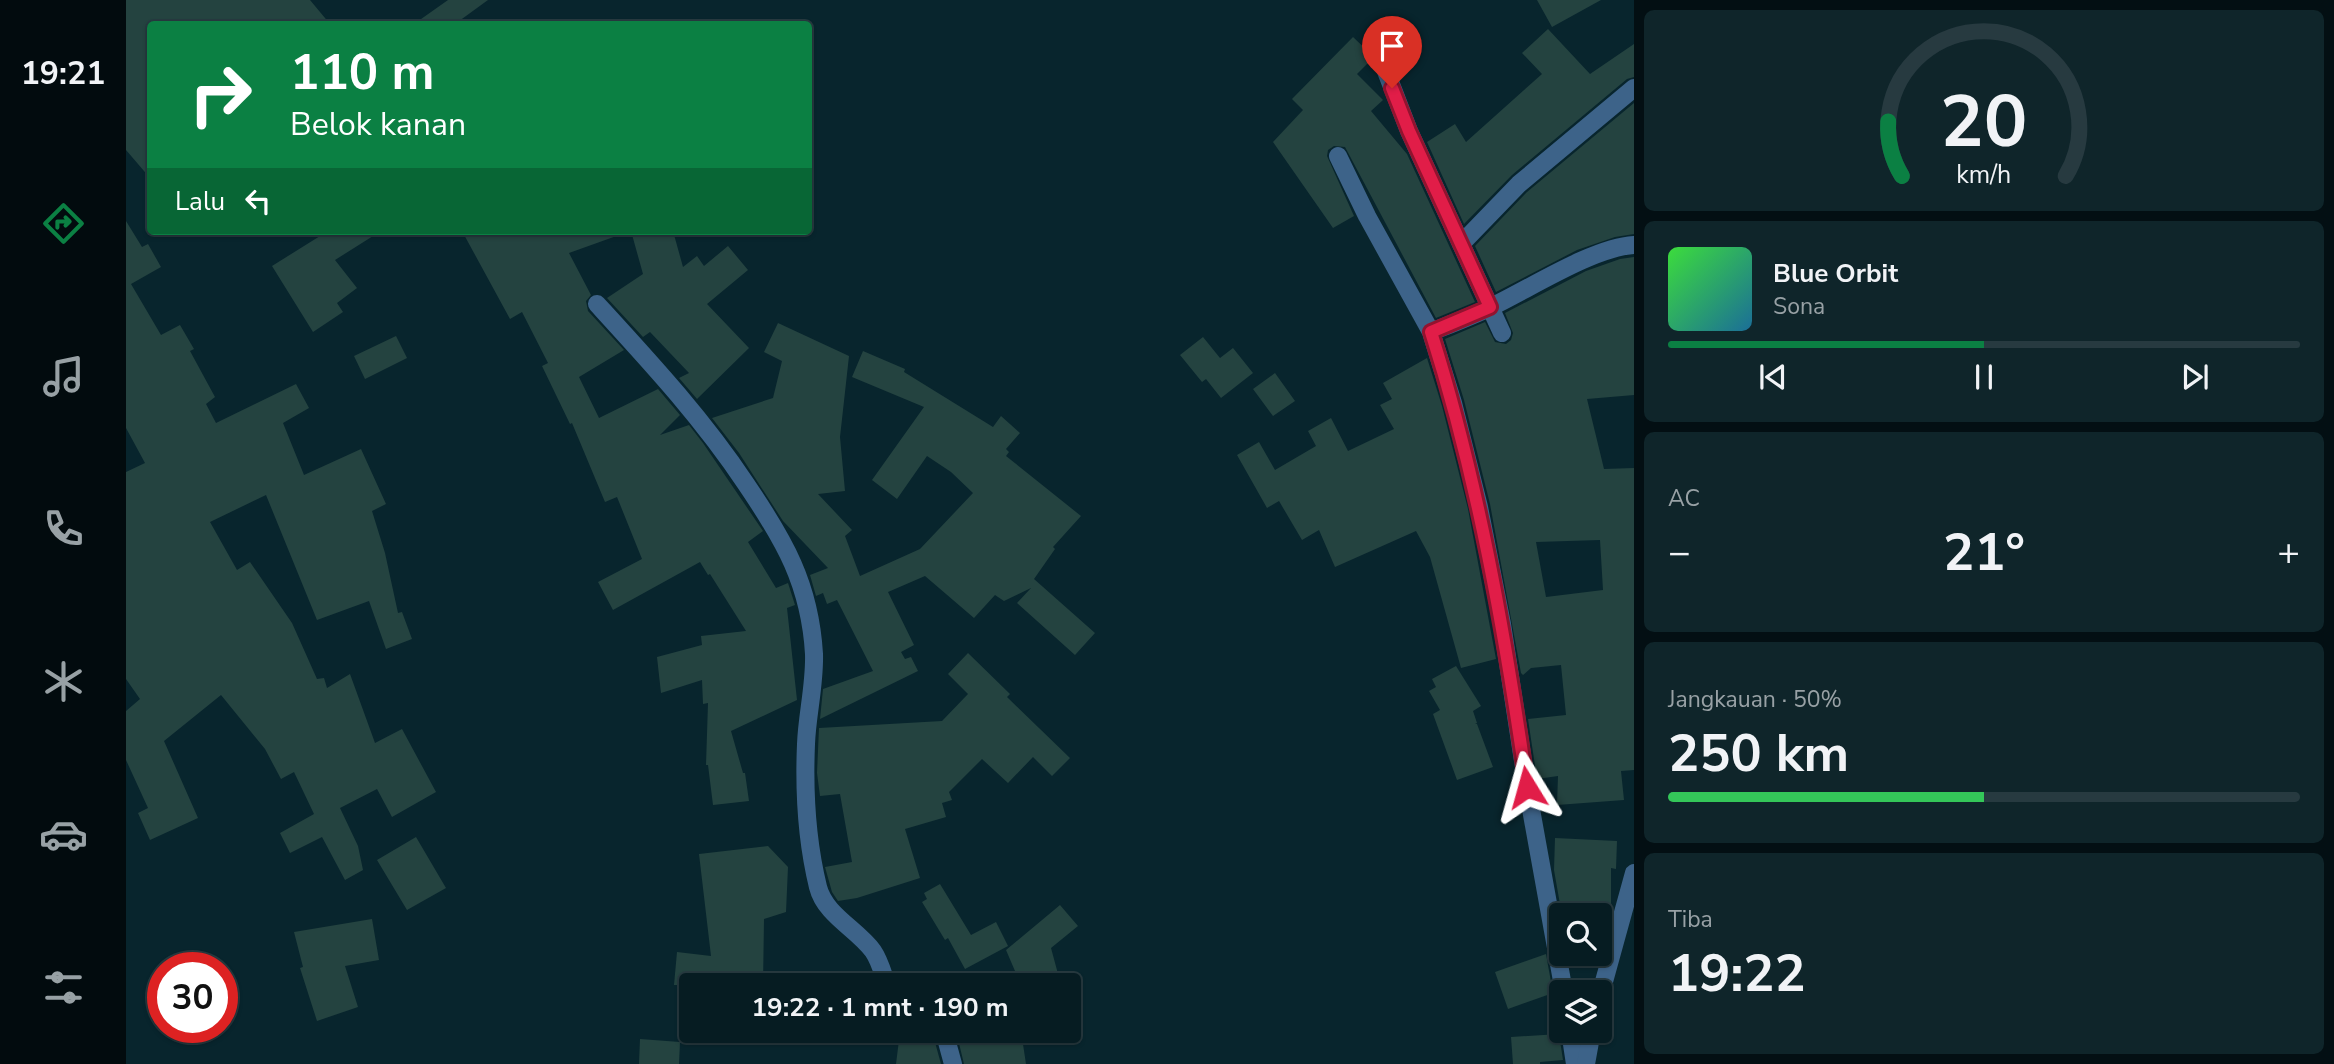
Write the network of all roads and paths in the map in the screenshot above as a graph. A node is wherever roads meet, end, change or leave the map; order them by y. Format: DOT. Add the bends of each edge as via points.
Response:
graph roads {
  1 [pos="1384,66"];
  2 [pos="1634,88"];
  3 [pos="1338,156"];
  4 [pos="1461,244"];
  5 [pos="1634,245"];
  6 [pos="597,304"];
  7 [pos="1490,307"];
  8 [pos="1431,332"];
  9 [pos="1502,333"];
  10 [pos="1634,873"];
  11 [pos="882,973"];
  12 [pos="1561,980"];
  13 [pos="1604,980"];
  14 [pos="947,1043"];
  15 [pos="1572,1043"];
  16 [pos="1590,1043"];
  17 [pos="953,1064"];
  18 [pos="1575,1064"];
  19 [pos="1586,1064"];
  1 -- 4 [label="street"];
  2 -- 4 [label="street" via="1519,184"];
  3 -- 8 [label="street"];
  4 -- 7 [label="street"];
  5 -- 7 [label="street" via="1592,258"];
  6 -- 11 [label="street" via="685,400 729,458 795,565 814,656 806,745 808,813 819,891 873,951"];
  7 -- 8 [label="street"];
  7 -- 9 [label="street"];
  8 -- 12 [label="street" via="1453,402 1486,546"];
  10 -- 13 [label="street"];
  14 -- 17 [label="street"];
  15 -- 18 [label="street"];
  16 -- 19 [label="street"];
}
